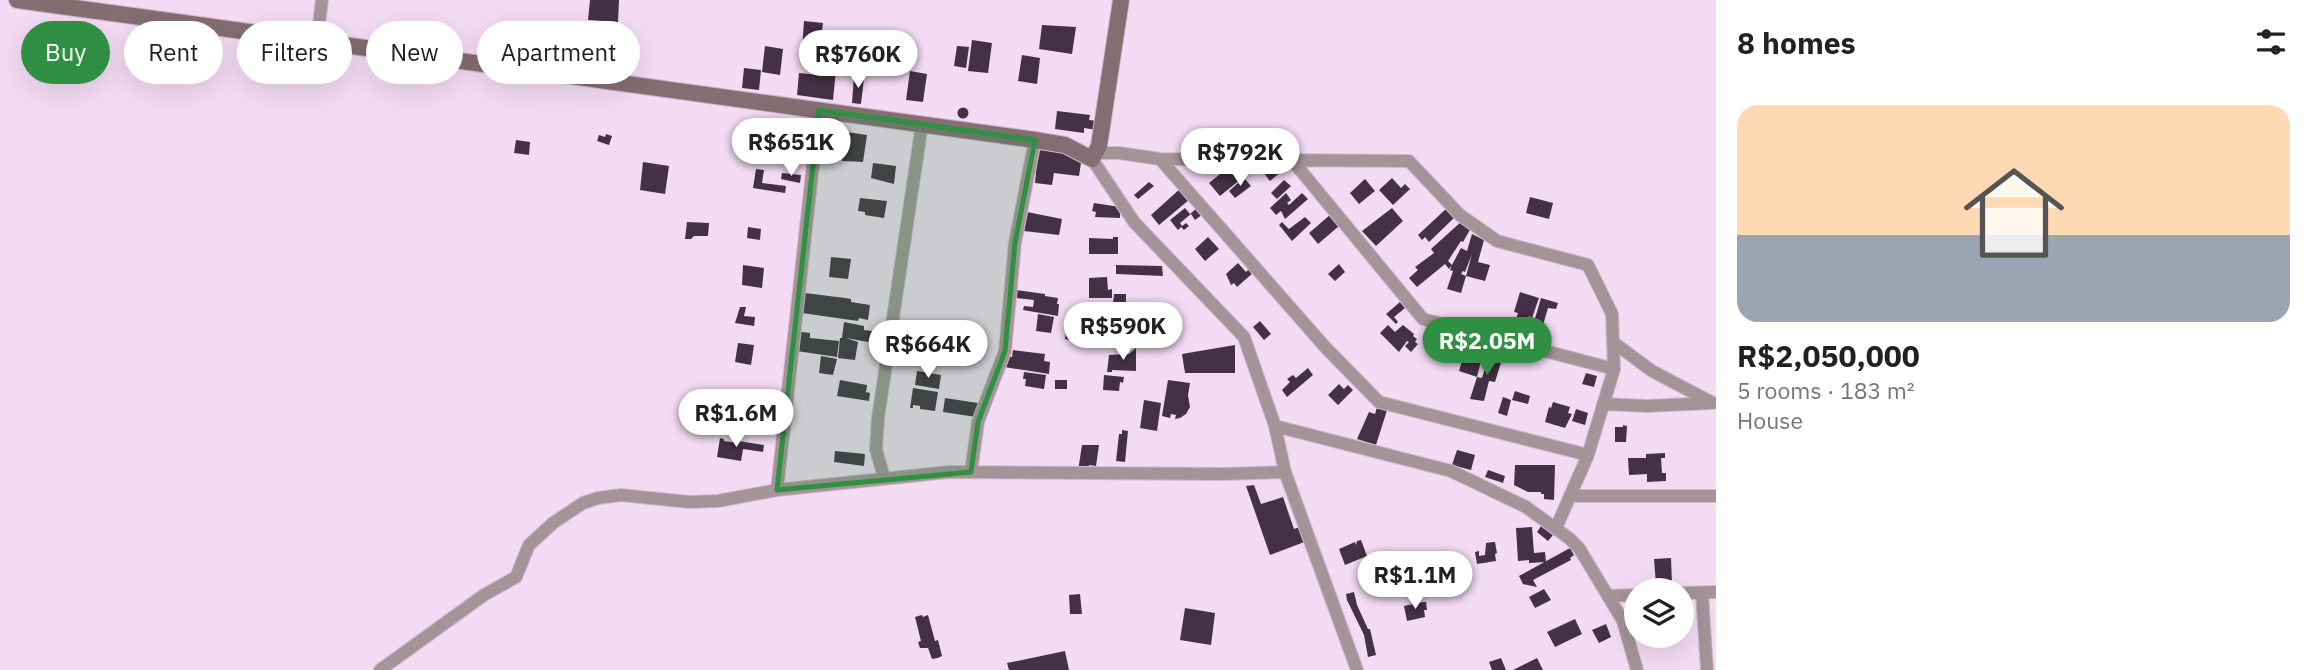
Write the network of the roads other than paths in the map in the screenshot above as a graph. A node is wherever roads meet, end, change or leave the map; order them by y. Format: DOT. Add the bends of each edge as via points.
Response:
graph roads {
  1 [pos="18,0"];
  2 [pos="322,0"];
  3 [pos="1121,0"];
  4 [pos="319,21"];
  5 [pos="237,30"];
  6 [pos="352,46"];
  7 [pos="819,110"];
  8 [pos="922,124"];
  9 [pos="1035,140"];
  10 [pos="1094,156"];
  11 [pos="1160,159"];
  12 [pos="1292,160"];
  13 [pos="1613,342"];
  14 [pos="1614,369"];
  15 [pos="1715,403"];
  16 [pos="1603,404"];
  17 [pos="1275,426"];
  18 [pos="1588,456"];
  19 [pos="971,472"];
  20 [pos="1285,472"];
  21 [pos="884,478"];
  22 [pos="777,490"];
  23 [pos="1570,496"];
  24 [pos="1716,496"];
  25 [pos="1556,528"];
  26 [pos="1716,592"];
  27 [pos="1694,593"];
  28 [pos="1702,593"];
  29 [pos="1624,595"];
  30 [pos="1608,596"];
  31 [pos="380,670"];
  32 [pos="1357,670"];
  33 [pos="1637,670"];
  34 [pos="1707,670"];
  1 -- 5 [label="street"];
  2 -- 4 [label="street"];
  3 -- 10 [label="street"];
  6 -- 7 [label="street"];
  7 -- 8 [label="street"];
  7 -- 22 [label="street"];
  8 -- 9 [label="street"];
  8 -- 21 [label="street" via="878,418 876,449"];
  9 -- 10 [label="street"];
  9 -- 19 [label="street" via="1015,243 1005,351 978,422"];
  10 -- 11 [label="street" via="1119,153"];
  10 -- 17 [label="street" via="1134,222 1244,337"];
  11 -- 12 [label="street"];
  11 -- 18 [label="street" via="1379,402"];
  12 -- 13 [label="street" via="1409,161 1460,215 1497,241 1588,265 1612,314"];
  12 -- 14 [label="street" via="1423,319"];
  13 -- 14 [label="street"];
  13 -- 15 [label="street" via="1653,371"];
  14 -- 16 [label="street"];
  15 -- 16 [label="street"];
  16 -- 18 [label="street"];
  17 -- 20 [label="street"];
  17 -- 25 [label="street" via="1451,471 1526,507"];
  18 -- 23 [label="street"];
  19 -- 20 [label="street"];
  19 -- 21 [label="street"];
  20 -- 32 [label="street"];
  21 -- 22 [label="street"];
  22 -- 31 [label="street" via="718,501 621,495 583,503 529,545 516,577"];
  23 -- 24 [label="street"];
  23 -- 25 [label="street"];
  25 -- 30 [label="street" via="1579,548"];
  26 -- 28 [label="street"];
  27 -- 28 [label="street"];
  28 -- 34 [label="street"];
  29 -- 30 [label="street"];
  30 -- 33 [label="street" via="1623,621"];
}
